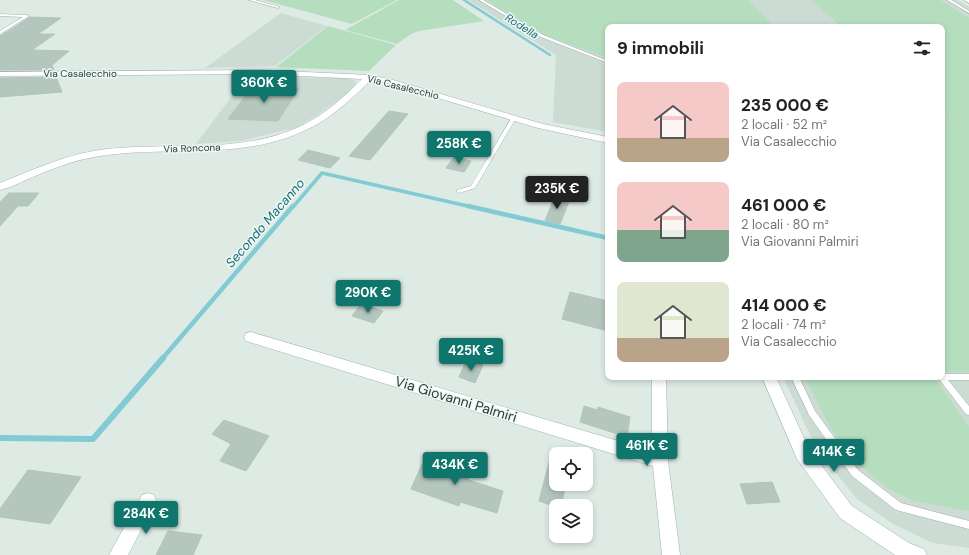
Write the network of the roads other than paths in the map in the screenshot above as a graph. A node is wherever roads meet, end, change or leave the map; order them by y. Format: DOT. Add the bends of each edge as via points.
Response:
graph roads {
  1 [pos="252,0"];
  2 [pos="481,0"];
  3 [pos="949,0"];
  4 [pos="278,7"];
  5 [pos="969,12"];
  6 [pos="0,15"];
  7 [pos="0,33"];
  8 [pos="605,61"];
  9 [pos="0,74"];
  10 [pos="369,77"];
  11 [pos="514,118"];
  12 [pos="605,139"];
  13 [pos="0,187"];
  14 [pos="459,191"];
  15 [pos="251,337"];
  16 [pos="945,377"];
  17 [pos="969,377"];
  18 [pos="659,380"];
  19 [pos="769,380"];
  20 [pos="796,380"];
  21 [pos="943,380"];
  22 [pos="969,412"];
  23 [pos="660,461"];
  24 [pos="148,501"];
  25 [pos="969,525"];
  26 [pos="118,555"];
  27 [pos="671,555"];
  28 [pos="918,555"];
  1 -- 4 [label="lane"];
  2 -- 8 [label="lane" via="542,36"];
  3 -- 5 [label="lane"];
  6 -- 7 [label="lane" via="27,16"];
  9 -- 10 [label="street, Via Casalecchio" via="262,72"];
  10 -- 11 [label="street, Via Casalecchio"];
  10 -- 13 [label="street, Via Roncona" via="320,118 300,130 273,139 205,149 105,152 63,163"];
  11 -- 12 [label="street, Via Casalecchio"];
  11 -- 14 [label="lane" via="474,187"];
  15 -- 23 [label="street, Via Giovanni Palmiri"];
  16 -- 17 [label="lane"];
  18 -- 23 [label="street"];
  19 -- 28 [label="street" via="803,454 846,512 905,551"];
  20 -- 25 [label="lane" via="812,413 855,473 899,507"];
  21 -- 22 [label="lane"];
  23 -- 27 [label="street"];
  24 -- 26 [label="street"];
}
